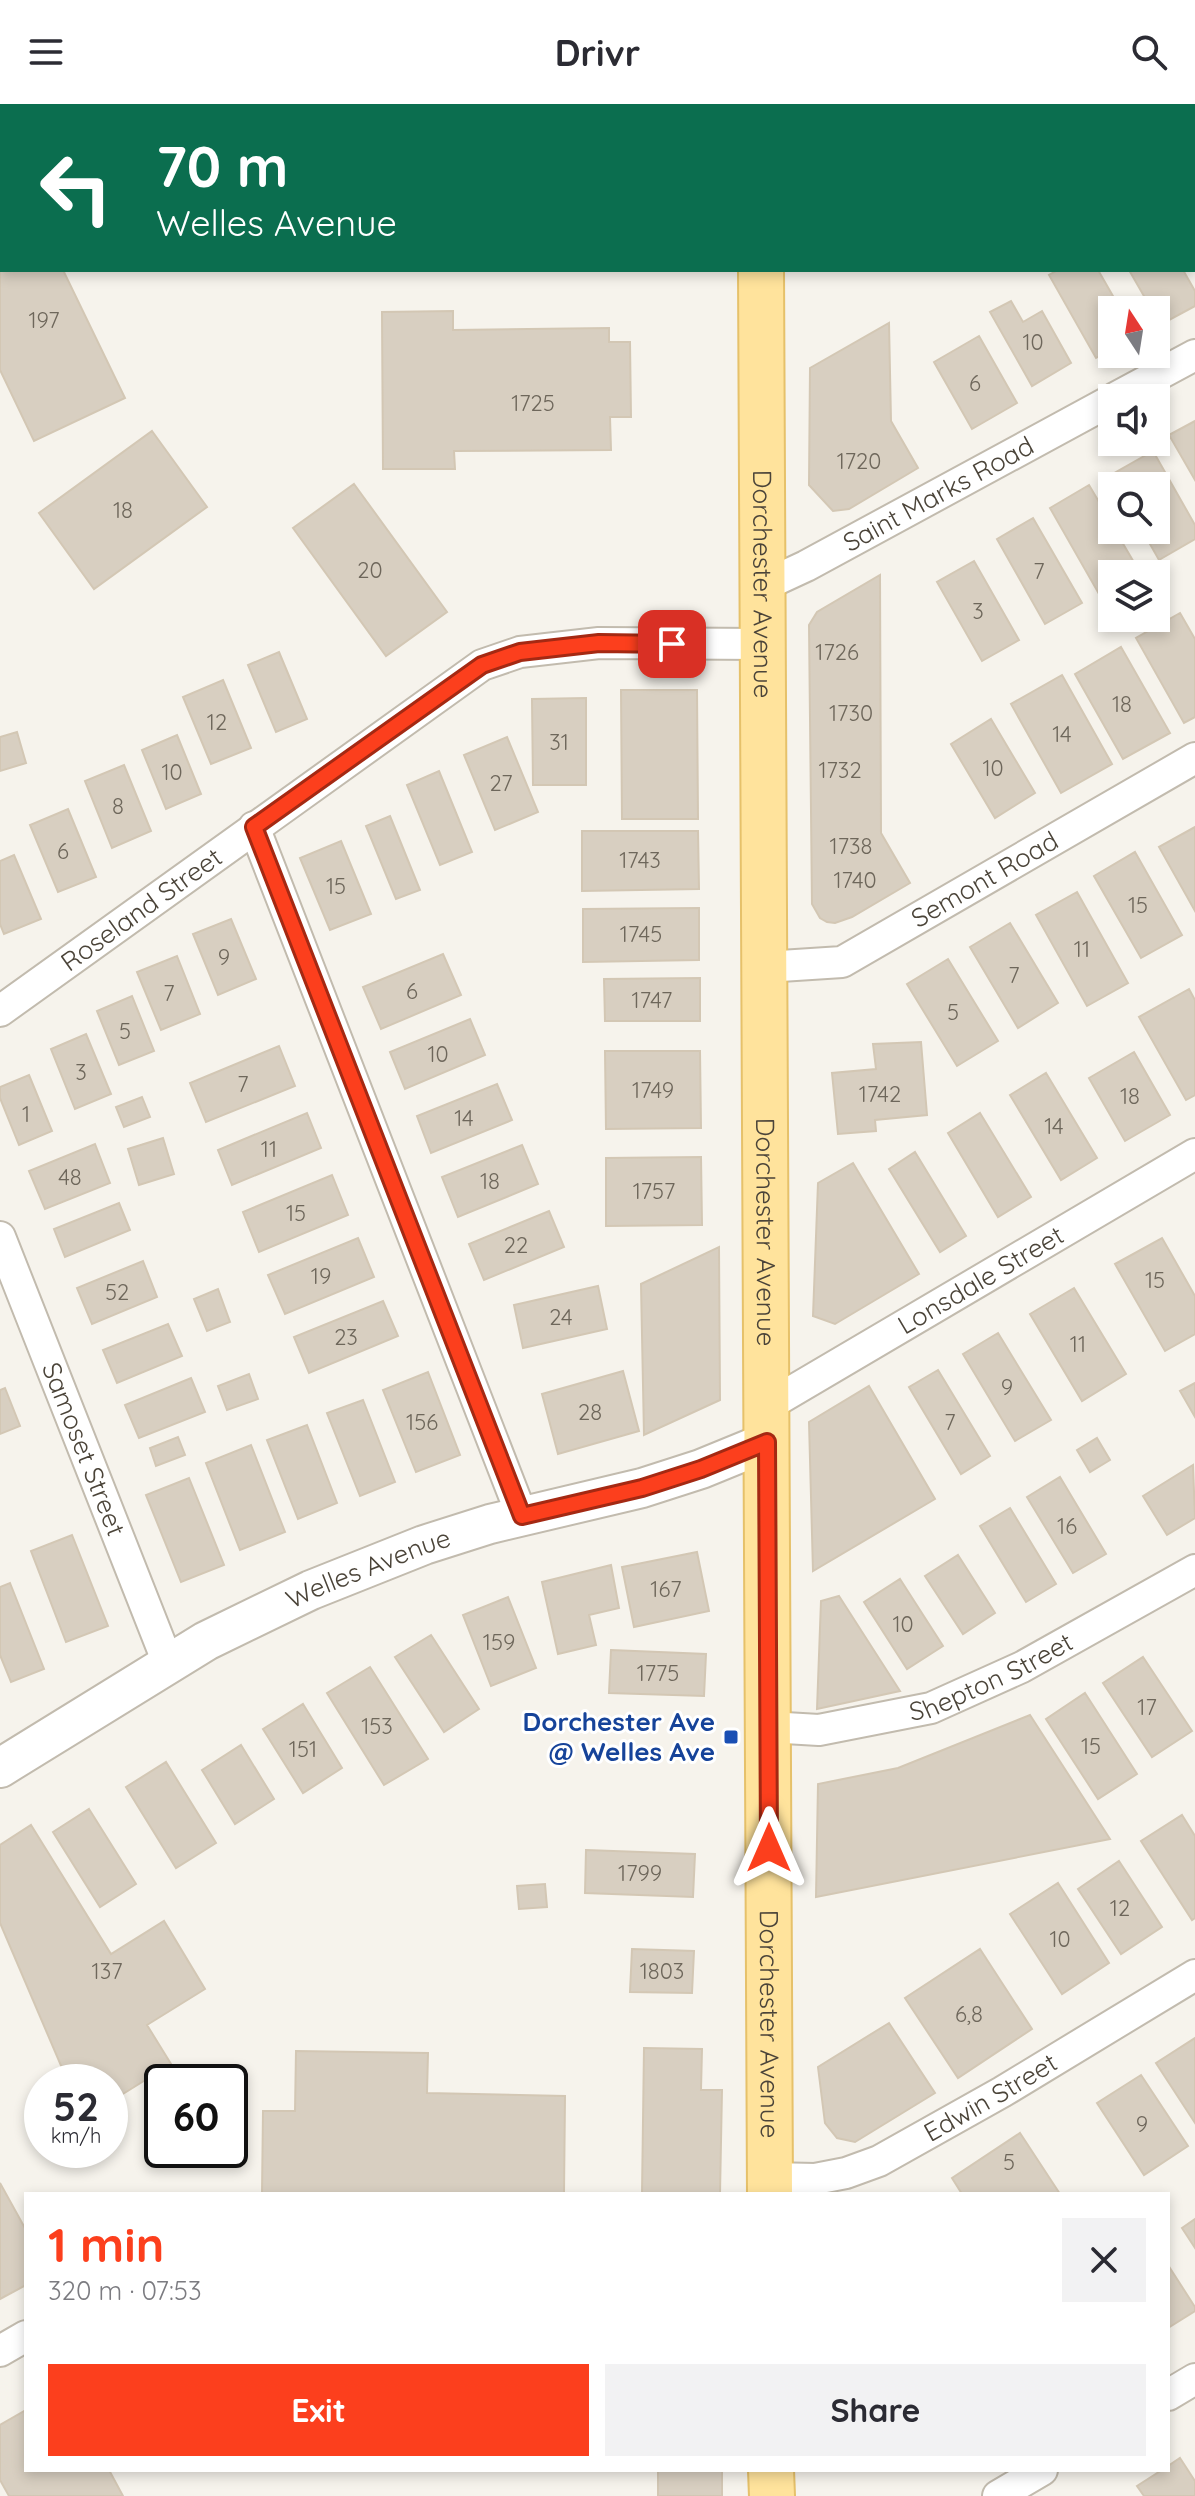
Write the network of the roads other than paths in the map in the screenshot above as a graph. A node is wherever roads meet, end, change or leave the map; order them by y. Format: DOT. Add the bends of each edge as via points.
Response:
graph roads {
  1 [pos="761,272"];
  2 [pos="1195,355"];
  3 [pos="1142,384"];
  4 [pos="1098,408"];
  5 [pos="763,586"];
  6 [pos="763,644"];
  7 [pos="1195,758"];
  8 [pos="254,827"];
  9 [pos="765,967"];
  10 [pos="0,1011"];
  11 [pos="1195,1154"];
  12 [pos="0,1237"];
  13 [pos="767,1424"];
  14 [pos="522,1516"];
  15 [pos="1195,1570"];
  16 [pos="168,1663"];
  17 [pos="768,1727"];
  18 [pos="0,1768"];
  19 [pos="1195,1975"];
  20 [pos="770,2186"];
  21 [pos="24,2337"];
  22 [pos="0,2351"];
  23 [pos="1195,2379"];
  24 [pos="1170,2394"];
  25 [pos="771,2472"];
  26 [pos="1039,2472"];
  27 [pos="772,2496"];
  28 [pos="998,2496"];
  1 -- 5 [label="main road, Dorchester Avenue"];
  2 -- 3 [label="street, Saint Marks Road"];
  4 -- 5 [label="street, Saint Marks Road"];
  5 -- 6 [label="main road, Dorchester Avenue"];
  6 -- 8 [label="street, Roseland Street" via="599,643 520,652 482,665"];
  6 -- 9 [label="main road, Dorchester Avenue"];
  7 -- 9 [label="street, Semont Road" via="842,962"];
  8 -- 10 [label="street, Roseland Street"];
  8 -- 14 [label="street"];
  9 -- 13 [label="main road, Dorchester Avenue"];
  11 -- 13 [label="street, Lonsdale Street"];
  12 -- 16 [label="street, Samoset Street"];
  13 -- 14 [label="street, Welles Avenue" via="701,1469"];
  13 -- 17 [label="main road, Dorchester Avenue"];
  14 -- 16 [label="street, Welles Avenue" via="348,1574 254,1616"];
  15 -- 17 [label="street, Shepton Street" via="1022,1667 931,1708 819,1730"];
  16 -- 18 [label="street, Welles Avenue"];
  17 -- 20 [label="main road, Dorchester Avenue"];
  19 -- 20 [label="street, Edwin Street" via="879,2161 846,2173"];
  21 -- 22 [label="street"];
  23 -- 24 [label="street"];
  25 -- 27 [label="main road"];
  26 -- 28 [label="street"];
}
